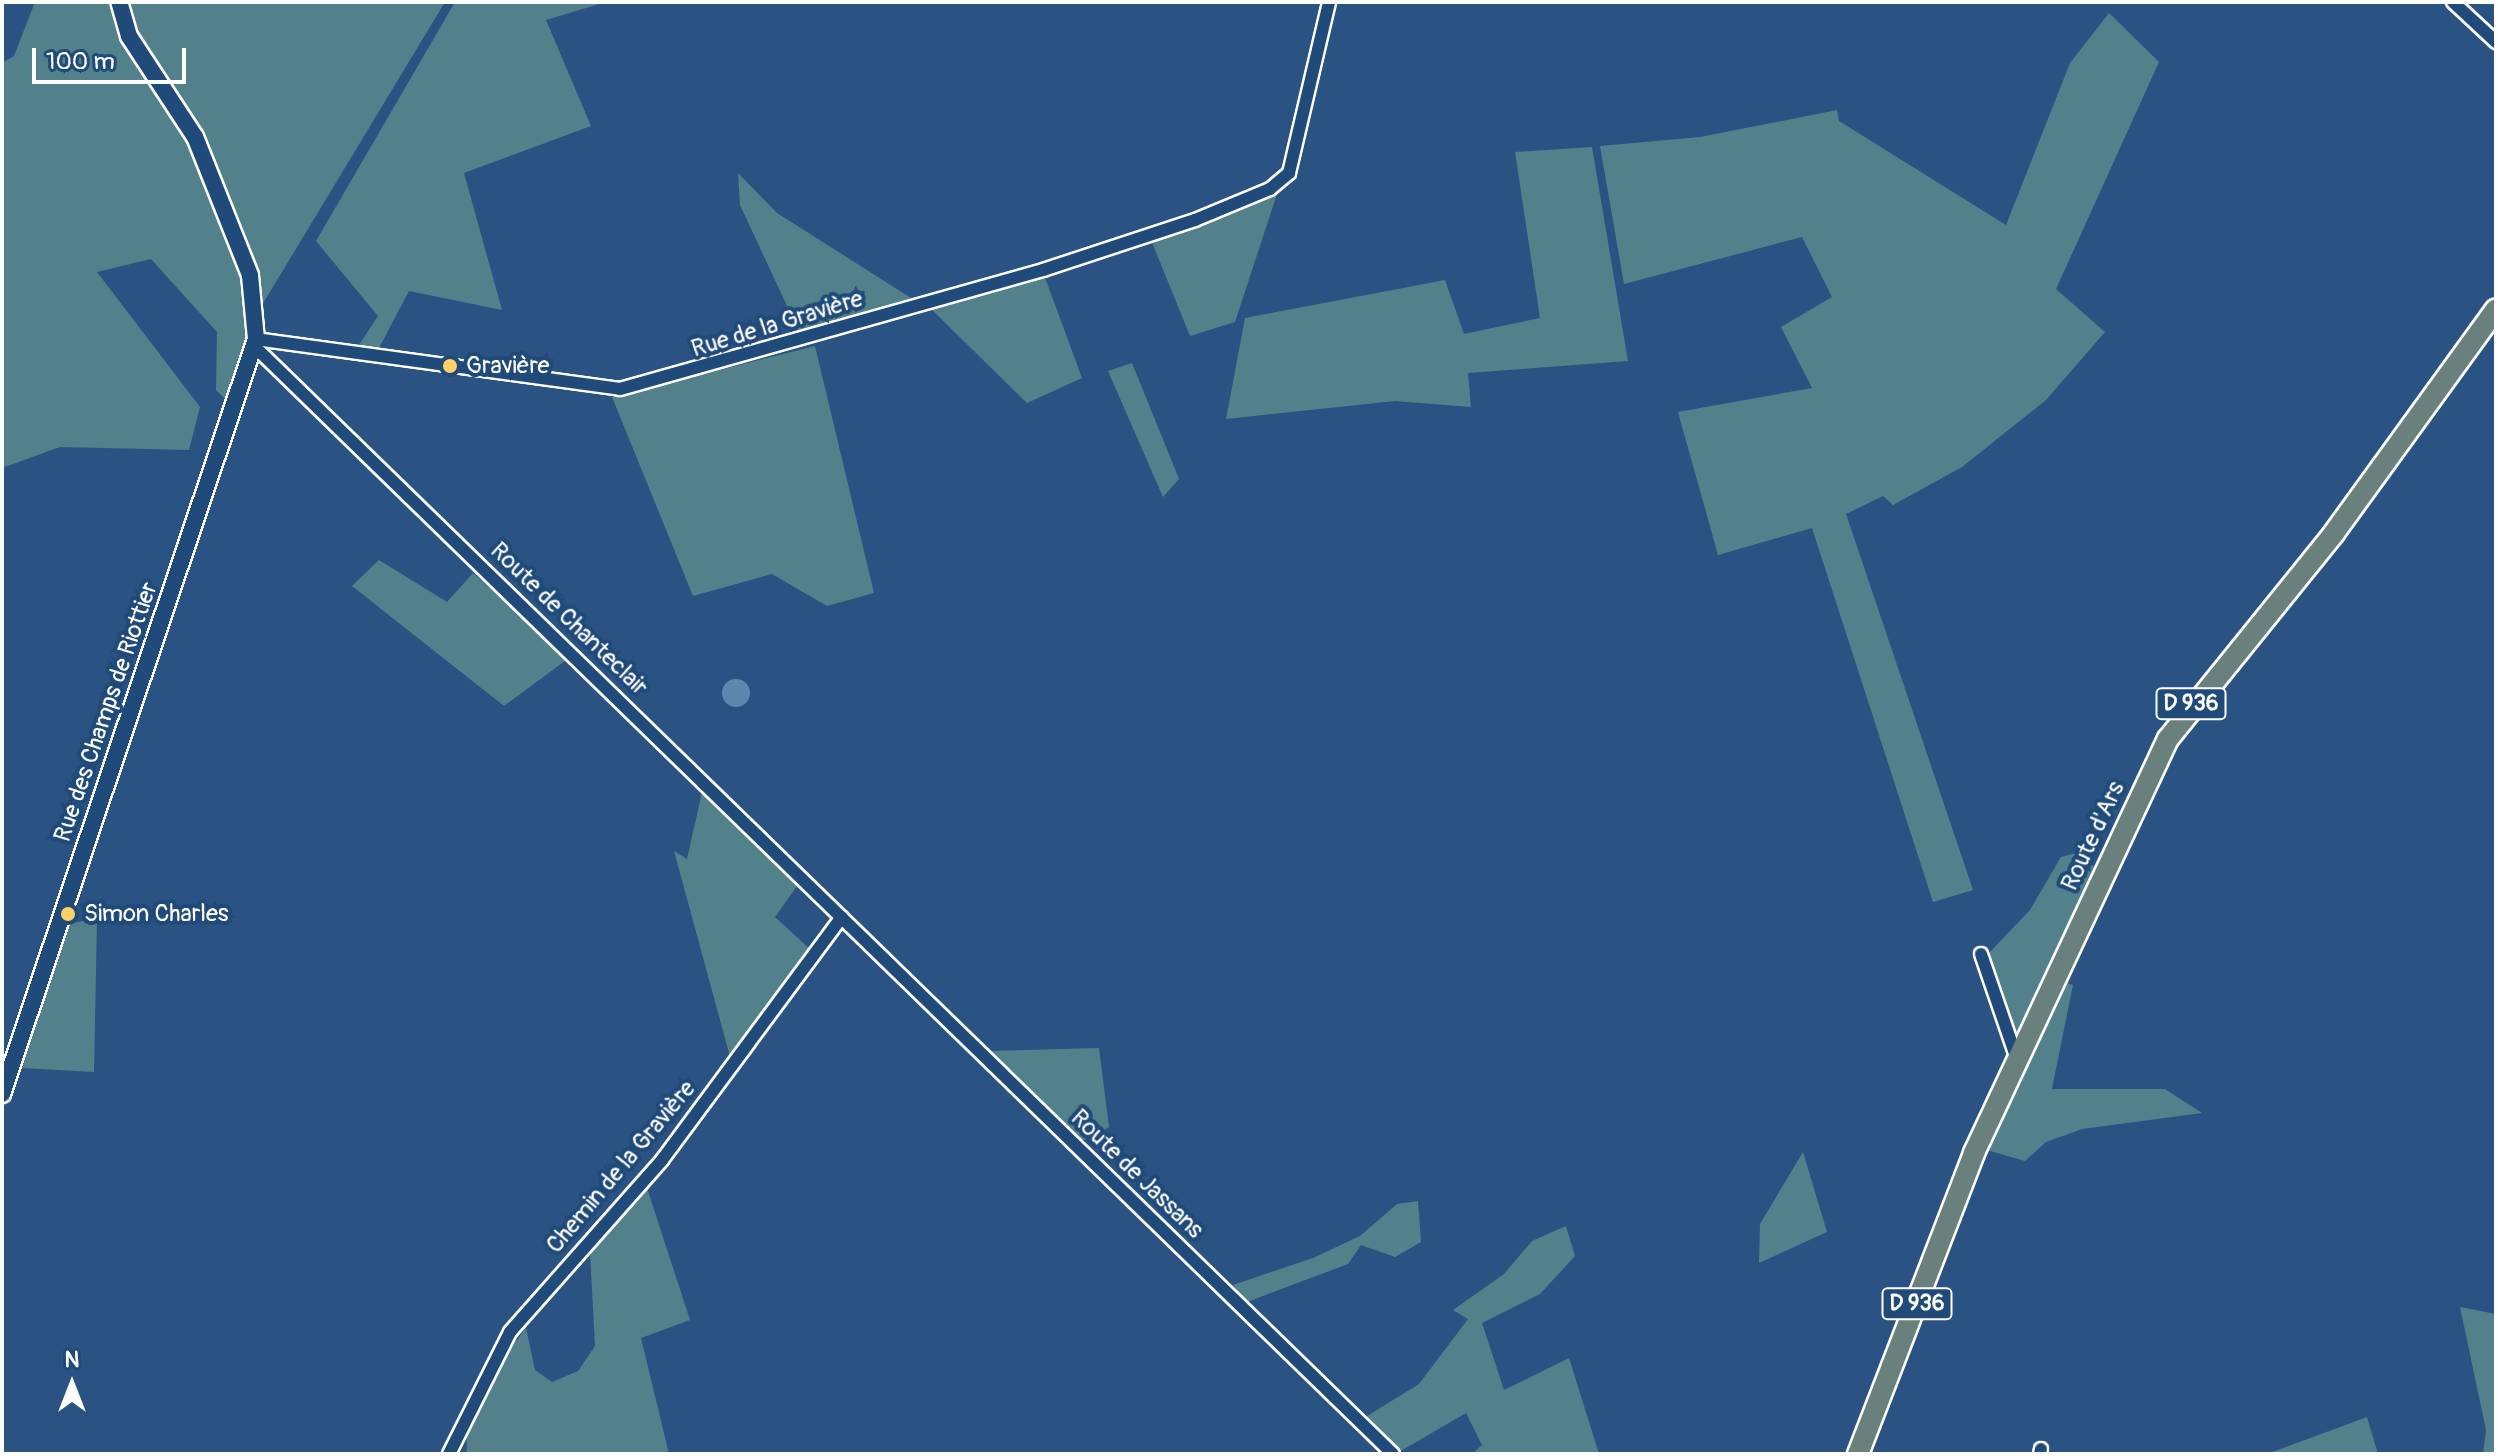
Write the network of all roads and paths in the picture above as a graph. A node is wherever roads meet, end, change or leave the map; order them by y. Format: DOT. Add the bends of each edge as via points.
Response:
graph roads {
  1 [pos="119,2"];
  2 [pos="1329,2"];
  3 [pos="2453,2"];
  4 [pos="2496,42"];
  5 [pos="2496,309"];
  6 [pos="255,343"];
  7 [pos="847,922"];
  8 [pos="1981,954"];
  9 [pos="2017,1059"];
  10 [pos="2,1094"];
  11 [pos="449,1454"];
  12 [pos="1393,1454"];
  13 [pos="1858,1454"];
  1 -- 6 [label="street" via="129,36 195,137 250,275"];
  2 -- 6 [label="street, Rue de la Gravière" via="1289,173 1270,189 1167,229 658,383 576,387"];
  3 -- 4 [label="street"];
  5 -- 9 [label="main road, Route d'Ars / D 936" via="2334,533 2179,720"];
  6 -- 7 [label="street, Route de Chanteclair"];
  6 -- 10 [label="street, Rue des Champs de Riottier"];
  7 -- 11 [label="street, Chemin de la Gravière" via="662,1160 510,1332"];
  7 -- 12 [label="street, Route de Jassans"];
  8 -- 9 [label="street"];
  9 -- 13 [label="main road, Route d'Ars / D 936"];
}
